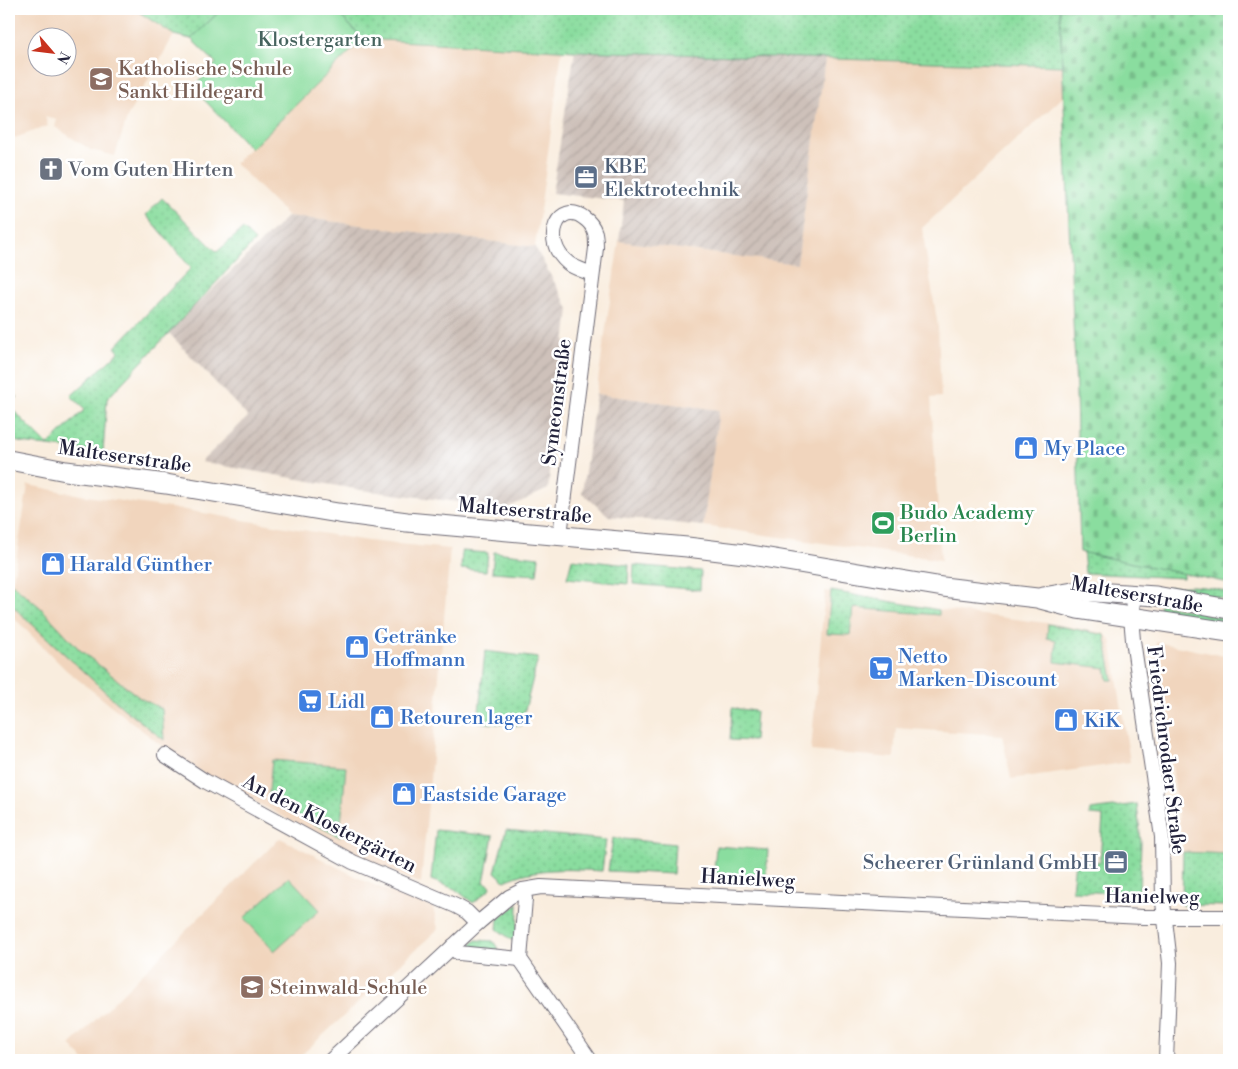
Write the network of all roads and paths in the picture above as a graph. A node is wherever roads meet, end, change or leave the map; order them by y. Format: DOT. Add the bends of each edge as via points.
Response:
graph roads {
  1 [pos="592,274"];
  2 [pos="9,460"];
  3 [pos="560,535"];
  4 [pos="1134,594"];
  5 [pos="1037,598"];
  6 [pos="1229,610"];
  7 [pos="1131,617"];
  8 [pos="1229,632"];
  9 [pos="165,755"];
  10 [pos="523,890"];
  11 [pos="1164,916"];
  12 [pos="1229,917"];
  13 [pos="478,923"];
  14 [pos="453,946"];
  15 [pos="520,959"];
  16 [pos="336,1059"];
  17 [pos="590,1060"];
  18 [pos="1166,1060"];
  1 -- 3 [label="street, Symeonstraße"];
  2 -- 3 [label="main road, Malteserstraße" via="381,518"];
  3 -- 5 [label="main road, Malteserstraße" via="687,547 943,587"];
  4 -- 5 [label="main road, Malteserstraße" via="1079,591"];
  4 -- 6 [label="main road, Malteserstraße"];
  4 -- 7 [label="street, Friedrichrodaer Straße"];
  5 -- 7 [label="main road, Malteserstraße" via="1078,609"];
  7 -- 8 [label="main road, Malteserstraße"];
  7 -- 11 [label="street, Friedrichrodaer Straße" via="1162,837"];
  9 -- 13 [label="street, An den Klostergärten" via="238,800 353,862 456,906"];
  10 -- 11 [label="street, Hanielweg" via="541,887"];
  10 -- 13 [label="street, Hanielweg" via="509,897"];
  10 -- 15 [label="street"];
  11 -- 12 [label="street, Hanielweg"];
  11 -- 18 [label="street, Friedrichrodaer Straße" via="1170,963"];
  13 -- 14 [label="street, Hanielweg"];
  14 -- 15 [label="street" via="458,953"];
  14 -- 16 [label="street, Hanielweg"];
  15 -- 17 [label="street"];
}
